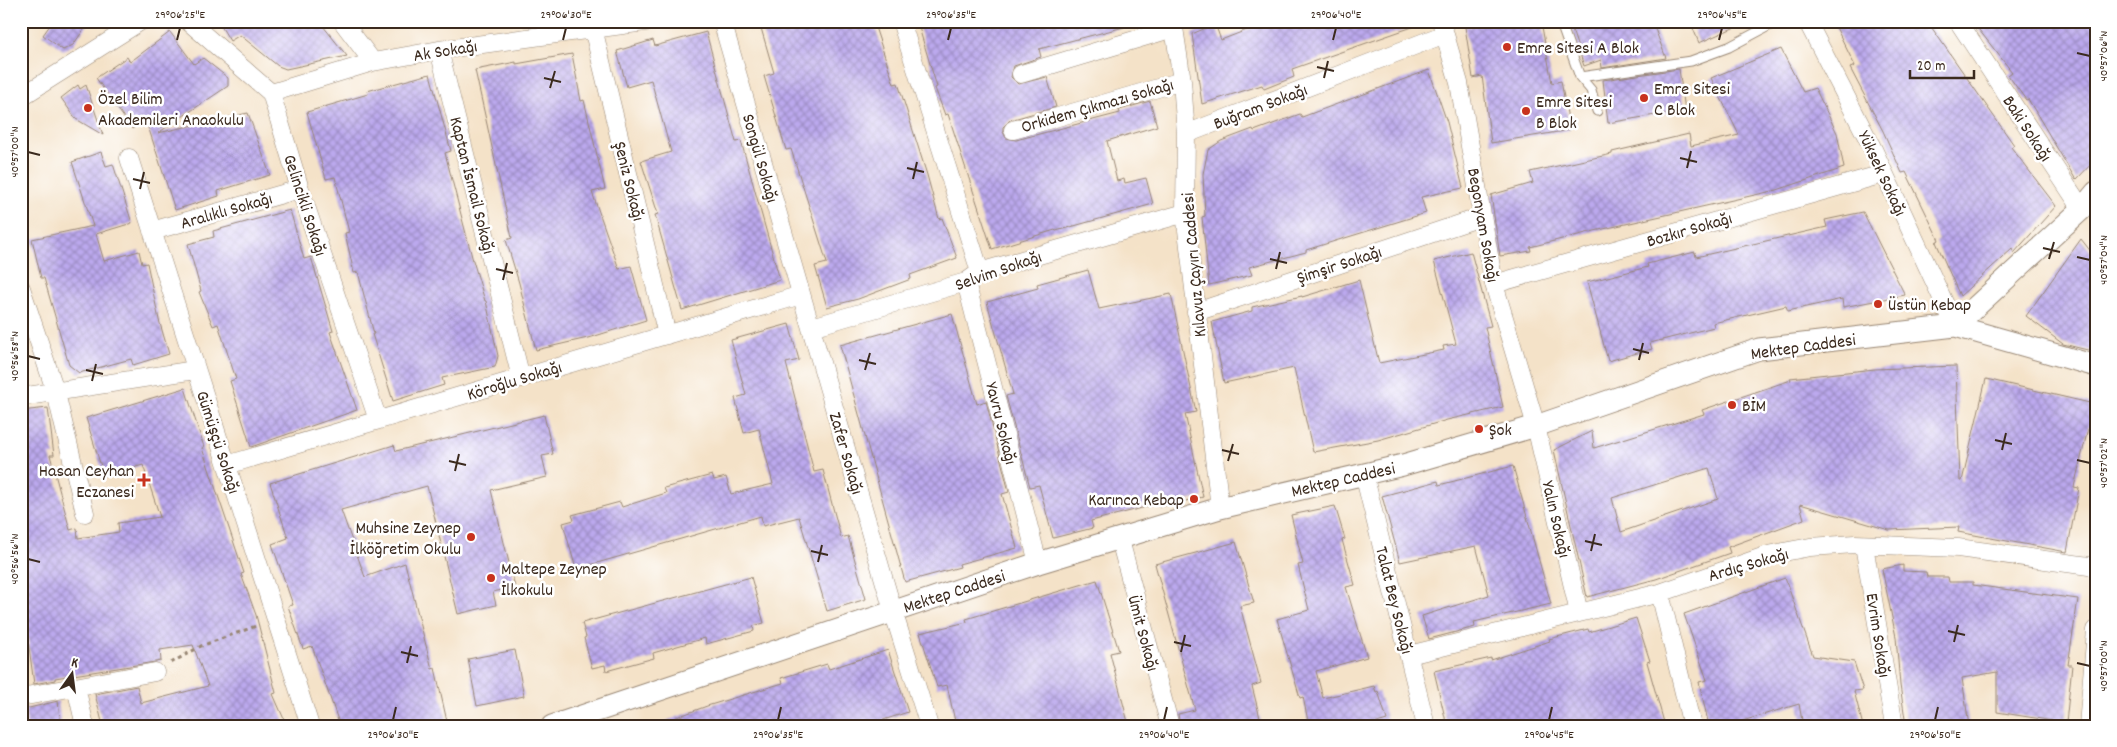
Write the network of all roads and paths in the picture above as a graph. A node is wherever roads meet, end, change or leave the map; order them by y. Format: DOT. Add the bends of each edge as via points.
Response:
graph roads {
  1 [pos="141,21"];
  2 [pos="188,21"];
  3 [pos="342,21"];
  4 [pos="652,21"];
  5 [pos="722,21"];
  6 [pos="901,21"];
  7 [pos="1560,21"];
  8 [pos="1778,21"];
  9 [pos="1807,21"];
  10 [pos="1958,21"];
  11 [pos="1174,25"];
  12 [pos="593,28"];
  13 [pos="1443,28"];
  14 [pos="438,50"];
  15 [pos="373,62"];
  16 [pos="1021,74"];
  17 [pos="1580,77"];
  18 [pos="1182,81"];
  19 [pos="271,93"];
  20 [pos="21,98"];
  21 [pos="1597,111"];
  22 [pos="1012,130"];
  23 [pos="1186,134"];
  24 [pos="129,158"];
  25 [pos="1883,174"];
  26 [pos="300,189"];
  27 [pos="2096,192"];
  28 [pos="2082,209"];
  29 [pos="1185,213"];
  30 [pos="1481,217"];
  31 [pos="152,231"];
  32 [pos="973,277"];
  33 [pos="1494,284"];
  34 [pos="21,288"];
  35 [pos="801,295"];
  36 [pos="1196,312"];
  37 [pos="1955,326"];
  38 [pos="812,327"];
  39 [pos="667,335"];
  40 [pos="2096,366"];
  41 [pos="195,370"];
  42 [pos="521,378"];
  43 [pos="56,393"];
  44 [pos="21,398"];
  45 [pos="378,420"];
  46 [pos="1536,426"];
  47 [pos="227,466"];
  48 [pos="1364,474"];
  49 [pos="1220,508"];
  50 [pos="85,513"];
  51 [pos="1120,540"];
  52 [pos="1864,545"];
  53 [pos="1038,563"];
  54 [pos="2096,567"];
  55 [pos="1660,593"];
  56 [pos="892,611"];
  57 [pos="1578,613"];
  58 [pos="276,619"];
  59 [pos="2096,630"];
  60 [pos="1409,656"];
  61 [pos="155,672"];
  62 [pos="76,687"];
  63 [pos="21,697"];
  64 [pos="555,725"];
  65 [pos="85,726"];
  66 [pos="310,726"];
  67 [pos="929,726"];
  68 [pos="1170,726"];
  69 [pos="1426,726"];
  70 [pos="1692,726"];
  71 [pos="1894,726"];
  72 [pos="2088,726"];
  1 -- 20 [label="street"];
  2 -- 19 [label="street"];
  3 -- 15 [label="street"];
  4 -- 12 [label="street, Ak Sokağı"];
  5 -- 35 [label="street, Songül Sokağı"];
  6 -- 32 [label="street, Yavru Sokağı"];
  7 -- 17 [label="lane"];
  8 -- 17 [label="lane" via="1729,47 1691,61"];
  9 -- 25 [label="street, Yüksek Sokağı"];
  10 -- 28 [label="street, Baki Sokağı"];
  11 -- 16 [label="street"];
  11 -- 18 [label="street, Kılavuz Çayırı Caddesi"];
  12 -- 14 [label="street, Ak Sokağı"];
  12 -- 39 [label="street, Şeniz Sokağı"];
  13 -- 23 [label="street, Buğram Sokağı"];
  13 -- 30 [label="street, Begonyam Sokağı" via="1459,83"];
  14 -- 15 [label="street, Ak Sokağı"];
  14 -- 42 [label="street, Kaptan İsmail Sokağı"];
  15 -- 19 [label="street, Ak Sokağı"];
  17 -- 21 [label="lane" via="1591,90"];
  18 -- 22 [label="street, Orkidem Çıkmazı Sokağı"];
  18 -- 23 [label="street, Kılavuz Çayırı Caddesi"];
  19 -- 26 [label="street, Gelincikli Sokağı"];
  23 -- 29 [label="street, Kılavuz Çayırı Caddesi"];
  24 -- 31 [label="street, Gümüşçü Sokağı"];
  25 -- 33 [label="street, Bozkır Sokağı"];
  25 -- 37 [label="street, Yüksek Sokağı"];
  26 -- 31 [label="street, Aralıklı Sokağı"];
  26 -- 45 [label="street, Gelincikli Sokağı"];
  27 -- 28 [label="street"];
  28 -- 37 [label="street"];
  29 -- 32 [label="street, Selvim Sokağı"];
  29 -- 36 [label="street, Kılavuz Çayırı Caddesi"];
  30 -- 33 [label="street, Begonyam Sokağı"];
  30 -- 36 [label="street, Şimşir Sokağı"];
  31 -- 41 [label="street, Gümüşçü Sokağı"];
  32 -- 38 [label="street, Selvim Sokağı"];
  32 -- 53 [label="street, Yavru Sokağı"];
  33 -- 46 [label="street, Begonyam Sokağı"];
  34 -- 43 [label="street"];
  35 -- 38 [label="street, Zafer Sokağı"];
  35 -- 39 [label="street, Köroğlu Sokağı"];
  36 -- 49 [label="street, Kılavuz Çayırı Caddesi"];
  37 -- 40 [label="street"];
  37 -- 46 [label="street, Mektep Caddesi" via="1759,349"];
  38 -- 56 [label="street, Zafer Sokağı"];
  39 -- 42 [label="street, Köroğlu Sokağı"];
  41 -- 43 [label="street"];
  41 -- 47 [label="street, Gümüşçü Sokağı"];
  42 -- 45 [label="street, Köroğlu Sokağı"];
  43 -- 44 [label="street"];
  43 -- 50 [label="street"];
  45 -- 47 [label="street, Köroğlu Sokağı"];
  46 -- 48 [label="street, Mektep Caddesi"];
  46 -- 57 [label="street, Yalın Sokağı"];
  47 -- 58 [label="street, Gümüşçü Sokağı"];
  48 -- 49 [label="street, Mektep Caddesi"];
  48 -- 60 [label="street, Talat Bey Sokağı"];
  49 -- 51 [label="street, Mektep Caddesi"];
  51 -- 53 [label="street, Mektep Caddesi"];
  51 -- 68 [label="street, Ümit Sokağı"];
  52 -- 54 [label="street, Ardıç Sokağı" via="1958,548"];
  52 -- 55 [label="street, Ardıç Sokağı" via="1810,547 1768,555"];
  52 -- 71 [label="street, Evrim Sokağı"];
  53 -- 56 [label="street, Mektep Caddesi"];
  55 -- 57 [label="street, Ardıç Sokağı"];
  55 -- 70 [label="street"];
  56 -- 64 [label="street, Mektep Caddesi"];
  56 -- 67 [label="street, Zafer Sokağı"];
  57 -- 60 [label="street, Ardıç Sokağı"];
  58 -- 61 [label="path" via="201,646"];
  58 -- 66 [label="street, Gümüşçü Sokağı"];
  59 -- 72 [label="street"];
  60 -- 69 [label="street, Talat Bey Sokağı"];
  61 -- 62 [label="street"];
  62 -- 63 [label="street"];
  62 -- 65 [label="street"];
}
